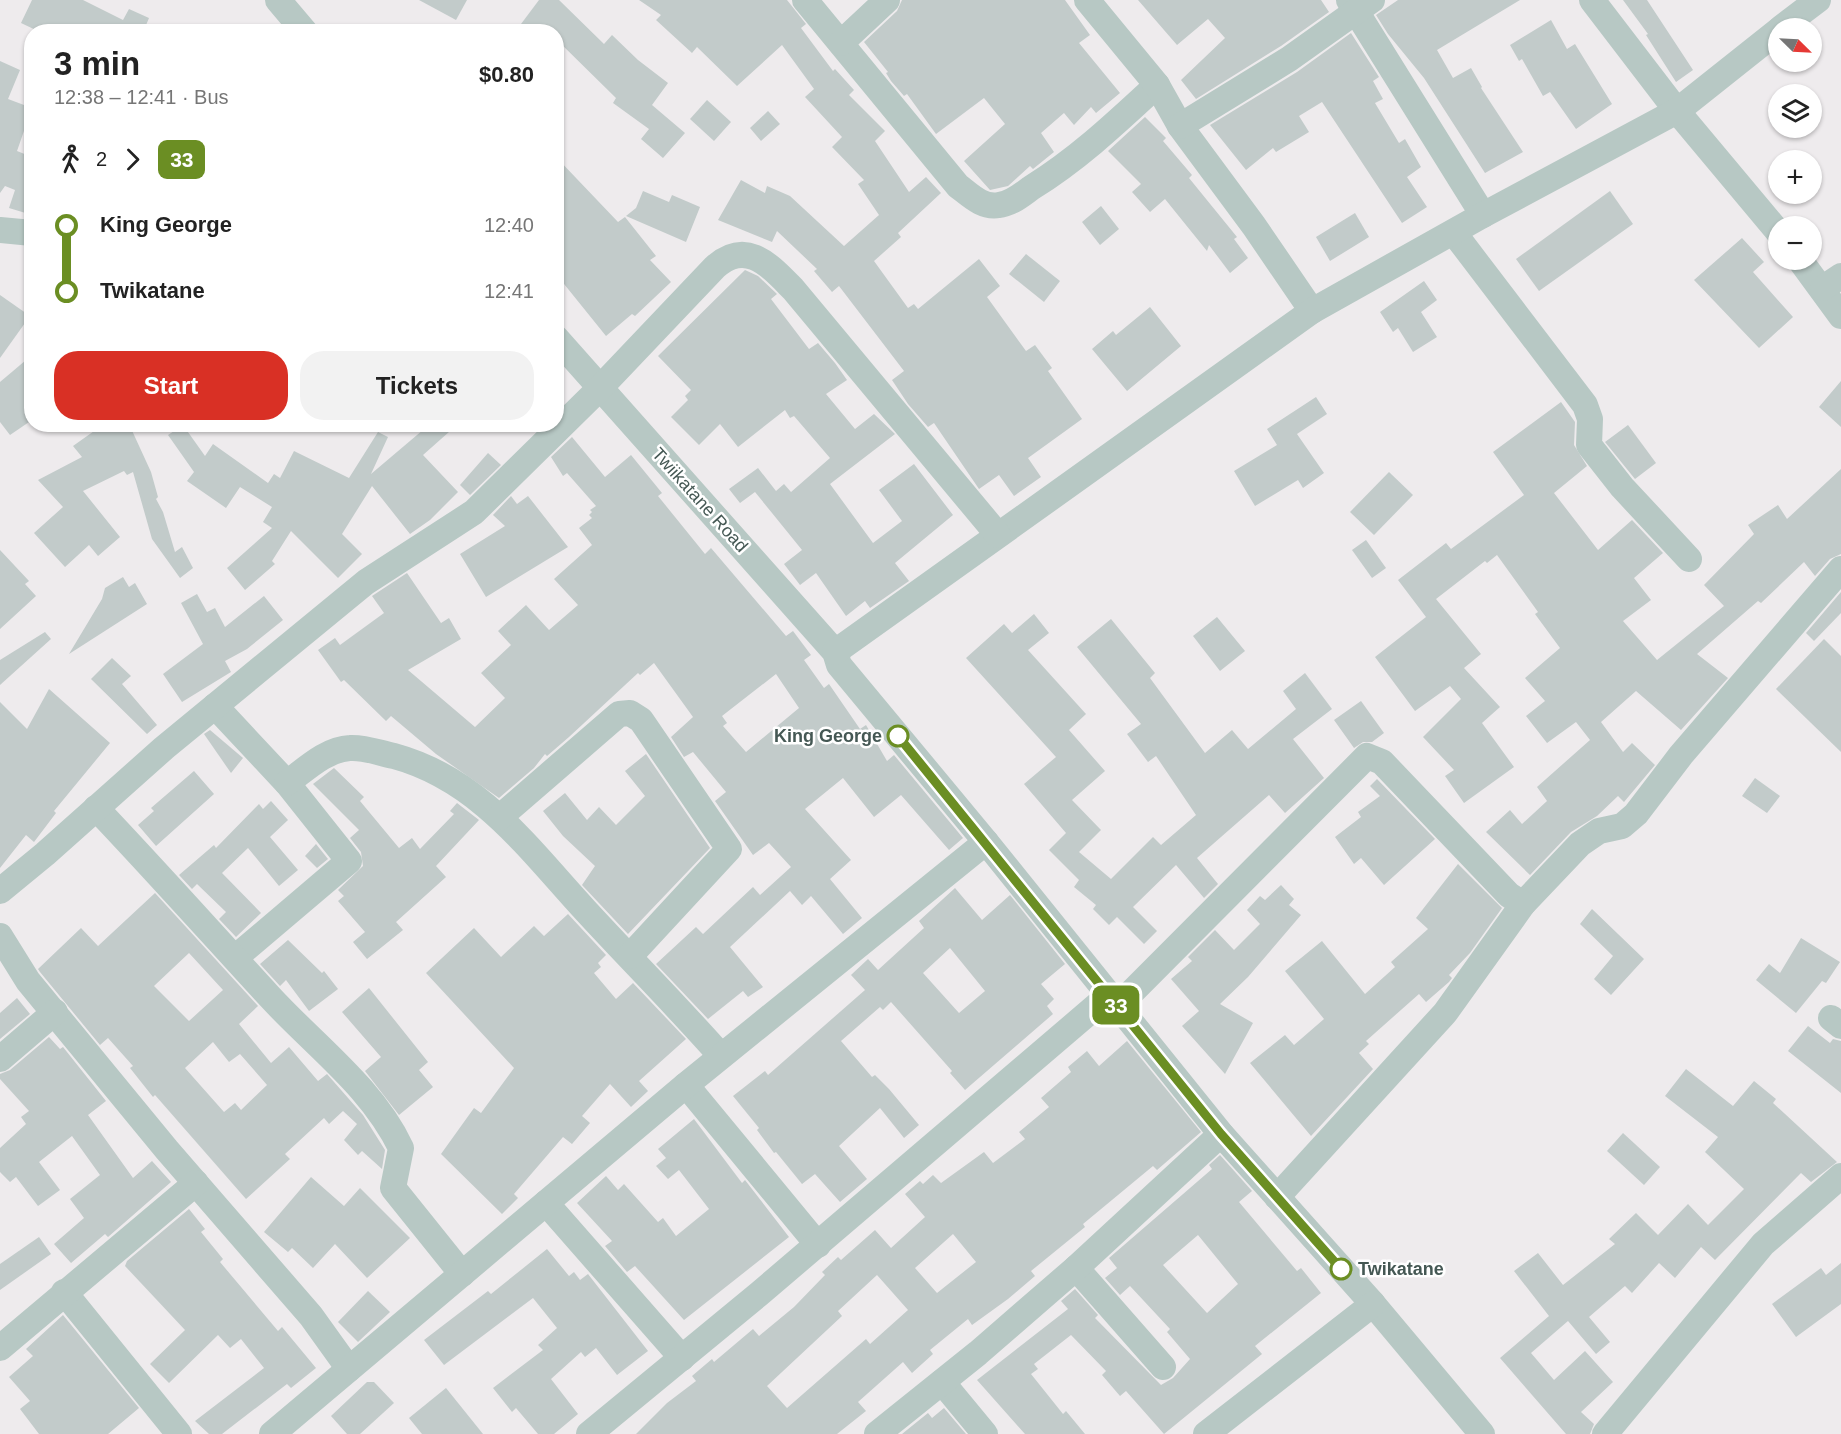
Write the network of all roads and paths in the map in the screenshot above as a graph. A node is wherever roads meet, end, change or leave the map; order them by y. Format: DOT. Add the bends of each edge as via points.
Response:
graph roads {
  1 [pos="278,0"];
  2 [pos="806,0"];
  3 [pos="887,0"];
  4 [pos="1087,0"];
  5 [pos="1592,0"];
  6 [pos="1818,0"];
  7 [pos="1359,3"];
  8 [pos="1794,18"];
  9 [pos="298,24"];
  10 [pos="1768,39"];
  11 [pos="842,43"];
  12 [pos="1157,86"];
  13 [pos="1677,111"];
  14 [pos="1180,126"];
  15 [pos="1483,215"];
  16 [pos="1768,220"];
  17 [pos="0,230"];
  18 [pos="24,232"];
  19 [pos="1454,233"];
  20 [pos="1815,270"];
  21 [pos="1832,282"];
  22 [pos="1312,311"];
  23 [pos="1841,316"];
  24 [pos="564,347"];
  25 [pos="600,388"];
  26 [pos="564,423"];
  27 [pos="555,432"];
  28 [pos="998,535"];
  29 [pos="1689,559"];
  30 [pos="1841,569"];
  31 [pos="837,658"];
  32 [pos="215,706"];
  33 [pos="287,783"];
  34 [pos="96,808"];
  35 [pos="500,817"];
  36 [pos="986,842"];
  37 [pos="0,891"];
  38 [pos="1522,904"];
  39 [pos="0,936"];
  40 [pos="630,956"];
  41 [pos="237,957"];
  42 [pos="1113,1001"];
  43 [pos="55,1012"];
  44 [pos="721,1056"];
  45 [pos="0,1059"];
  46 [pos="686,1085"];
  47 [pos="1221,1134"];
  48 [pos="1841,1176"];
  49 [pos="196,1183"];
  50 [pos="1277,1197"];
  51 [pos="546,1203"];
  52 [pos="818,1245"];
  53 [pos="1076,1268"];
  54 [pos="462,1274"];
  55 [pos="64,1292"];
  56 [pos="1373,1304"];
  57 [pos="0,1348"];
  58 [pos="682,1358"];
  59 [pos="1162,1367"];
  60 [pos="349,1369"];
  61 [pos="942,1382"];
  62 [pos="179,1434"];
  63 [pos="272,1434"];
  64 [pos="589,1434"];
  65 [pos="877,1434"];
  66 [pos="985,1434"];
  67 [pos="1206,1434"];
  68 [pos="1482,1434"];
  69 [pos="1605,1434"];
  1 -- 9 [label="street"];
  2 -- 11 [label="street"];
  3 -- 11 [label="street"];
  4 -- 12 [label="street"];
  5 -- 13 [label="street"];
  6 -- 8 [label="street"];
  7 -- 14 [label="street" via="1289,59"];
  7 -- 15 [label="street"];
  10 -- 13 [label="street"];
  11 -- 12 [label="street" via="958,186 990,205 1000,206 1057,172"];
  12 -- 14 [label="street"];
  13 -- 15 [label="street"];
  13 -- 16 [label="street"];
  14 -- 22 [label="street"];
  15 -- 19 [label="street"];
  17 -- 18 [label="street"];
  19 -- 22 [label="street"];
  19 -- 29 [label="street" via="1585,405 1590,420 1589,445"];
  20 -- 21 [label="street"];
  21 -- 23 [label="street"];
  22 -- 28 [label="street"];
  24 -- 25 [label="street, Twiikatane Road"];
  25 -- 26 [label="street"];
  25 -- 28 [label="street" via="715,267 732,256 749,255 763,262 793,289"];
  25 -- 31 [label="street, Twiikatane Road"];
  27 -- 32 [label="street" via="474,512 366,582"];
  28 -- 31 [label="street"];
  30 -- 38 [label="street" via="1636,814 1622,826 1599,831 1580,844"];
  31 -- 36 [label="street, Twiikatane Road"];
  32 -- 33 [label="street"];
  32 -- 34 [label="street"];
  33 -- 35 [label="street" via="330,753 365,749 417,762 456,783"];
  33 -- 41 [label="street" via="349,861"];
  34 -- 37 [label="street"];
  34 -- 41 [label="street"];
  35 -- 40 [label="street"];
  35 -- 40 [label="street" via="619,714 630,713 641,720 729,849"];
  36 -- 42 [label="street, Twiikatane Road"];
  36 -- 44 [label="street"];
  38 -- 42 [label="street" via="1382,762 1367,756"];
  38 -- 50 [label="street" via="1445,1013"];
  39 -- 43 [label="street" via="28,981"];
  40 -- 44 [label="street"];
  41 -- 54 [label="street" via="269,996 362,1089 401,1148 393,1188"];
  42 -- 47 [label="street, Twiikatane Road"];
  42 -- 52 [label="street"];
  43 -- 45 [label="street"];
  43 -- 49 [label="street"];
  44 -- 46 [label="street"];
  46 -- 51 [label="street"];
  46 -- 52 [label="street"];
  47 -- 50 [label="street, Twiikatane Road"];
  47 -- 53 [label="street"];
  48 -- 69 [label="street" via="1763,1244"];
  49 -- 55 [label="street"];
  49 -- 60 [label="street" via="311,1316"];
  50 -- 56 [label="street, Twiikatane Road"];
  51 -- 54 [label="street"];
  51 -- 58 [label="street"];
  52 -- 58 [label="street"];
  53 -- 59 [label="street"];
  53 -- 61 [label="street"];
  54 -- 60 [label="street"];
  55 -- 57 [label="street"];
  55 -- 62 [label="street"];
  56 -- 67 [label="street"];
  56 -- 68 [label="street, Twiikatane Road"];
  58 -- 64 [label="street"];
  60 -- 63 [label="street"];
  61 -- 65 [label="street"];
  61 -- 66 [label="street"];
}
